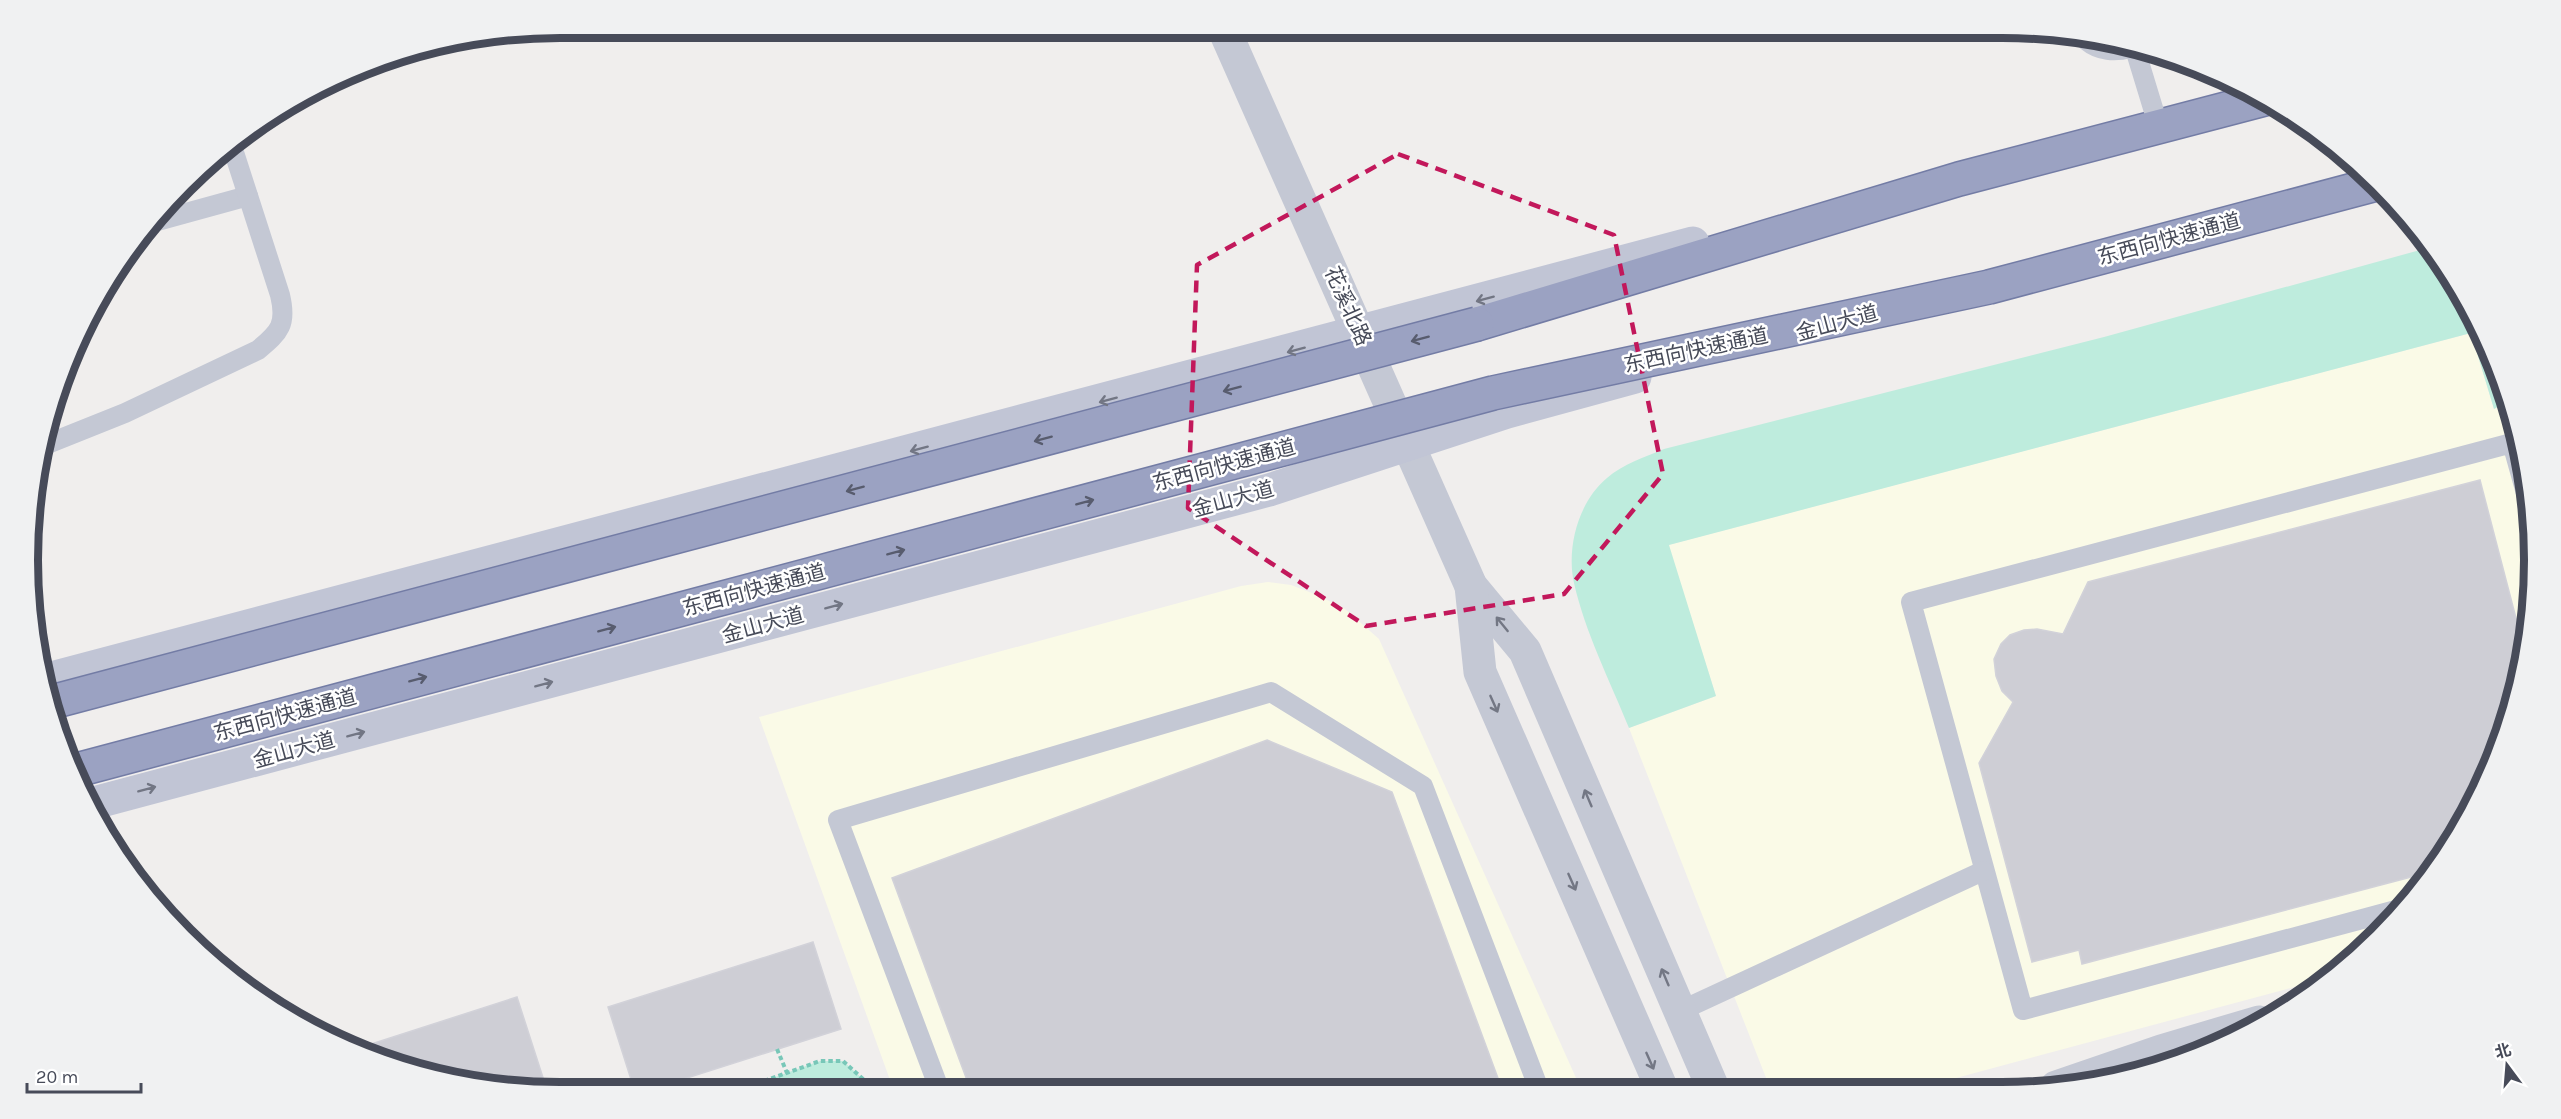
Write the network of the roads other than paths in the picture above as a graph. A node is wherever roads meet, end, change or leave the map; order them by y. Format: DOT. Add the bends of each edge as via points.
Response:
graph roads {
  1 [pos="1228,38"];
  2 [pos="2099,47"];
  3 [pos="2117,51"];
  4 [pos="2137,55"];
  5 [pos="2237,94"];
  6 [pos="2253,102"];
  7 [pos="2156,118"];
  8 [pos="234,152"];
  9 [pos="2362,181"];
  10 [pos="2367,186"];
  11 [pos="248,196"];
  12 [pos="163,220"];
  13 [pos="1360,333"];
  14 [pos="51,442"];
  15 [pos="1409,444"];
  16 [pos="2510,444"];
  17 [pos="1472,585"];
  18 [pos="52,678"];
  19 [pos="57,701"];
  20 [pos="81,769"];
  21 [pos="97,802"];
  22 [pos="1983,871"];
  23 [pos="2386,913"];
  24 [pos="1680,1011"];
  25 [pos="2224,1032"];
  26 [pos="2133,1065"];
  27 [pos="937,1082"];
  28 [pos="1536,1082"];
  29 [pos="1659,1082"];
  30 [pos="1710,1082"];
  1 -- 13 [label="street, 花溪北路"];
  2 -- 3 [label="lane"];
  4 -- 7 [label="lane"];
  5 -- 7 [label="main road"];
  6 -- 19 [label="highway, one-way, bridge" via="1959,180 1465,327"];
  7 -- 13 [label="main road, one-way"];
  8 -- 11 [label="lane"];
  9 -- 15 [label="main road, 金山大道" via="1507,412"];
  20 -- 10 [label="highway, 东西向快速通道, one-way, bridge" via="1493,393 1989,287"];
  11 -- 12 [label="lane"];
  11 -- 14 [label="lane" via="284,309 283,324 272,339 258,350 184,386"];
  13 -- 15 [label="street, 花溪北路"];
  13 -- 18 [label="main road, one-way"];
  15 -- 17 [label="street, 花溪北路"];
  21 -- 15 [label="main road, 金山大道, one-way" via="1269,490"];
  16 -- 22 [label="lane" via="1911,602"];
  24 -- 17 [label="street, one-way" via="1525,651"];
  17 -- 29 [label="street, one-way" via="1480,672"];
  22 -- 23 [label="lane" via="2023,1010"];
  22 -- 24 [label="lane"];
  24 -- 30 [label="street"];
  25 -- 26 [label="street"];
  27 -- 28 [label="lane" via="838,820 1270,692 1422,786"];
}
